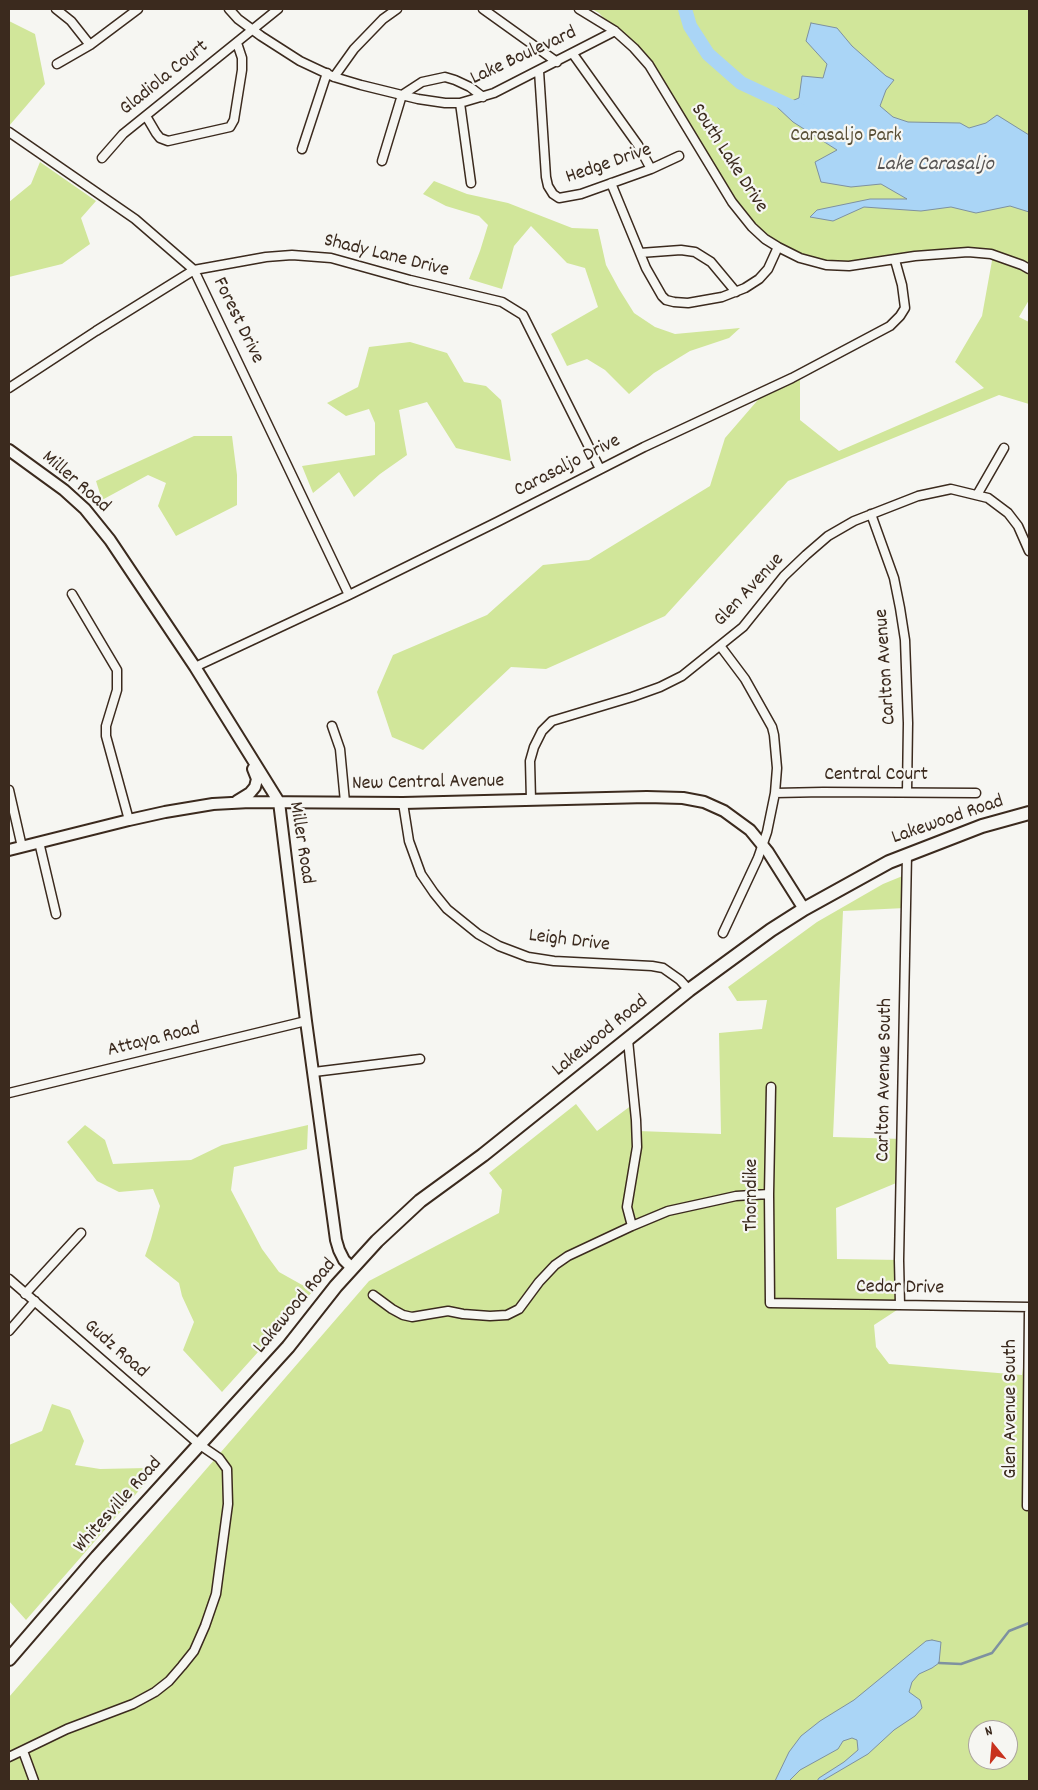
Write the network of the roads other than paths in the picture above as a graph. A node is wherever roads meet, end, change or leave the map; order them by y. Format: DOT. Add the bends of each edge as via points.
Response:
graph roads {
  1 [pos="56,9"];
  2 [pos="138,9"];
  3 [pos="228,9"];
  4 [pos="278,9"];
  5 [pos="397,9"];
  6 [pos="483,9"];
  7 [pos="580,9"];
  8 [pos="253,30"];
  9 [pos="615,31"];
  10 [pos="237,43"];
  11 [pos="90,45"];
  12 [pos="573,54"];
  13 [pos="557,62"];
  14 [pos="57,64"];
  15 [pos="539,71"];
  16 [pos="330,75"];
  17 [pos="402,95"];
  18 [pos="483,97"];
  19 [pos="460,103"];
  20 [pos="146,116"];
  21 [pos="9,132"];
  22 [pos="302,149"];
  23 [pos="679,156"];
  24 [pos="102,158"];
  25 [pos="382,162"];
  26 [pos="651,169"];
  27 [pos="471,183"];
  28 [pos="611,183"];
  29 [pos="778,247"];
  30 [pos="640,253"];
  31 [pos="895,260"];
  32 [pos="1029,269"];
  33 [pos="194,270"];
  34 [pos="736,292"];
  35 [pos="9,388"];
  36 [pos="1004,448"];
  37 [pos="9,450"];
  38 [pos="600,470"];
  39 [pos="977,495"];
  40 [pos="871,514"];
  41 [pos="1029,551"];
  42 [pos="72,594"];
  43 [pos="348,595"];
  44 [pos="720,646"];
  45 [pos="195,667"];
  46 [pos="332,726"];
  47 [pos="244,746"];
  48 [pos="9,790"];
  49 [pos="907,792"];
  50 [pos="775,793"];
  51 [pos="976,793"];
  52 [pos="531,800"];
  53 [pos="279,802"];
  54 [pos="345,802"];
  55 [pos="234,803"];
  56 [pos="403,803"];
  57 [pos="1029,813"];
  58 [pos="129,820"];
  59 [pos="39,842"];
  60 [pos="763,845"];
  61 [pos="22,847"];
  62 [pos="9,850"];
  63 [pos="907,854"];
  64 [pos="804,909"];
  65 [pos="56,914"];
  66 [pos="723,933"];
  67 [pos="689,990"];
  68 [pos="306,1021"];
  69 [pos="628,1040"];
  70 [pos="420,1059"];
  71 [pos="314,1072"];
  72 [pos="771,1087"];
  73 [pos="9,1093"];
  74 [pos="769,1194"];
  75 [pos="632,1226"];
  76 [pos="81,1232"];
  77 [pos="352,1268"];
  78 [pos="9,1279"];
  79 [pos="26,1294"];
  80 [pos="373,1295"];
  81 [pos="35,1301"];
  82 [pos="770,1303"];
  83 [pos="900,1305"];
  84 [pos="1029,1307"];
  85 [pos="1029,1313"];
  86 [pos="1029,1330"];
  87 [pos="9,1331"];
  88 [pos="259,1380"];
  89 [pos="200,1445"];
  90 [pos="1027,1506"];
  91 [pos="9,1660"];
  92 [pos="23,1750"];
  93 [pos="9,1757"];
  94 [pos="34,1781"];
  1 -- 11 [label="street" via="71,21"];
  2 -- 11 [label="street"];
  3 -- 8 [label="street, Lake Boulevard"];
  4 -- 8 [label="street, Gladiola Court"];
  5 -- 16 [label="street" via="383,19"];
  6 -- 13 [label="street"];
  7 -- 9 [label="street, South Lake Drive"];
  8 -- 10 [label="street, Gladiola Court"];
  8 -- 16 [label="street, Lake Boulevard" via="300,61"];
  9 -- 12 [label="street, Lake Boulevard"];
  9 -- 29 [label="street, South Lake Drive" via="649,65 732,202 752,227"];
  10 -- 20 [label="street, Gladiola Court"];
  10 -- 20 [label="street" via="242,70 230,127 168,141 160,138"];
  11 -- 14 [label="street"];
  12 -- 13 [label="street, Lake Boulevard"];
  12 -- 26 [label="street" via="638,145"];
  13 -- 15 [label="street, Lake Boulevard"];
  15 -- 18 [label="street, Lake Boulevard"];
  15 -- 28 [label="street, Hedge Drive" via="546,177 553,194 559,198 581,194"];
  16 -- 17 [label="street, Lake Boulevard"];
  16 -- 22 [label="street"];
  17 -- 18 [label="street" via="422,82 445,77 470,86"];
  17 -- 19 [label="street, Lake Boulevard"];
  17 -- 25 [label="street"];
  18 -- 19 [label="street, Lake Boulevard"];
  19 -- 27 [label="street"];
  20 -- 24 [label="street, Gladiola Court" via="123,134"];
  21 -- 33 [label="street, Forest Drive" via="135,218"];
  23 -- 26 [label="street, Hedge Drive"];
  26 -- 28 [label="street, Hedge Drive"];
  28 -- 30 [label="street"];
  29 -- 31 [label="street, South Lake Drive" via="800,258 826,265 849,266"];
  29 -- 34 [label="street" via="760,279"];
  30 -- 34 [label="street" via="695,252 711,262"];
  30 -- 34 [label="street" via="666,300 688,302"];
  31 -- 32 [label="street, South Lake Drive" via="968,252 991,254"];
  31 -- 38 [label="street, Carasaljo Drive" via="904,308 890,326 792,378 644,446"];
  33 -- 35 [label="street, Shady Lane Drive"];
  33 -- 38 [label="street, Shady Lane Drive" via="266,257 305,255 331,258 502,302 527,320"];
  33 -- 43 [label="street, Forest Drive"];
  36 -- 39 [label="street"];
  37 -- 45 [label="street, Miller Road" via="85,509 110,540"];
  38 -- 43 [label="street, Carasaljo Drive"];
  39 -- 40 [label="street, Glen Avenue" via="951,489 918,496"];
  39 -- 41 [label="street, Glen Avenue" via="988,498 1008,513"];
  40 -- 44 [label="street, Glen Avenue" via="828,536 784,576 743,627"];
  40 -- 49 [label="street, Carlton Avenue" via="894,578 905,640"];
  42 -- 58 [label="street" via="116,670 117,690 106,736"];
  43 -- 45 [label="street, Carasaljo Drive"];
  44 -- 50 [label="street" via="745,679 772,726 777,768"];
  44 -- 52 [label="street, Glen Avenue" via="682,676 660,687 552,721 542,731 530,761"];
  45 -- 47 [label="street, Miller Road"];
  46 -- 54 [label="street" via="340,749"];
  47 -- 53 [label="street, Miller Road"];
  47 -- 55 [label="street" via="257,779 250,794"];
  48 -- 61 [label="street"];
  49 -- 50 [label="street, Central Court"];
  49 -- 51 [label="street, Central Court"];
  50 -- 60 [label="street"];
  52 -- 56 [label="street, New Central Avenue"];
  52 -- 60 [label="street, New Central Avenue" via="646,797 704,802 724,811 750,830"];
  53 -- 54 [label="street, New Central Avenue"];
  53 -- 55 [label="street, New Central Avenue"];
  53 -- 68 [label="street, Miller Road"];
  54 -- 56 [label="street, New Central Avenue"];
  55 -- 58 [label="street, New Central Avenue"];
  56 -- 67 [label="street, Leigh Drive" via="408,841 422,874 447,909 478,934 499,946 554,961 663,968"];
  57 -- 63 [label="main road, Lakewood Road" via="982,826"];
  58 -- 59 [label="street, New Central Avenue"];
  59 -- 61 [label="street, New Central Avenue"];
  59 -- 65 [label="street"];
  60 -- 64 [label="street, New Central Avenue"];
  60 -- 66 [label="street"];
  61 -- 62 [label="street, New Central Avenue"];
  63 -- 64 [label="main road, Lakewood Road"];
  63 -- 83 [label="street, Carlton Avenue South"];
  64 -- 67 [label="main road, Lakewood Road"];
  67 -- 69 [label="main road, Lakewood Road"];
  68 -- 71 [label="street, Miller Road"];
  68 -- 73 [label="street, Attaya Road"];
  69 -- 75 [label="street" via="637,1147 627,1207"];
  69 -- 77 [label="main road, Lakewood Road" via="420,1201"];
  70 -- 71 [label="street"];
  71 -- 77 [label="street, Miller Road" via="336,1240 344,1260"];
  72 -- 74 [label="street, Thorndike"];
  74 -- 75 [label="street" via="736,1196 668,1211"];
  74 -- 82 [label="street, Thorndike"];
  75 -- 80 [label="street" via="555,1265 519,1309 507,1315 448,1311 412,1317 392,1309"];
  76 -- 79 [label="street"];
  77 -- 88 [label="main road, Lakewood Road"];
  78 -- 79 [label="street, Gudz Road"];
  79 -- 81 [label="street, Gudz Road"];
  81 -- 87 [label="street"];
  81 -- 89 [label="street, Gudz Road"];
  82 -- 83 [label="street, Cedar Drive"];
  83 -- 84 [label="street, Cedar Drive"];
  85 -- 86 [label="street, Glen Avenue South"];
  86 -- 90 [label="street, Glen Avenue South"];
  88 -- 89 [label="main road, Whitesville Road"];
  89 -- 91 [label="main road, Whitesville Road" via="97,1557"];
  89 -- 92 [label="street, Gudz Road" via="219,1458 227,1469 228,1504 216,1594 194,1651 169,1681 155,1692"];
  92 -- 93 [label="street, Gudz Road"];
  92 -- 94 [label="street"];
}
